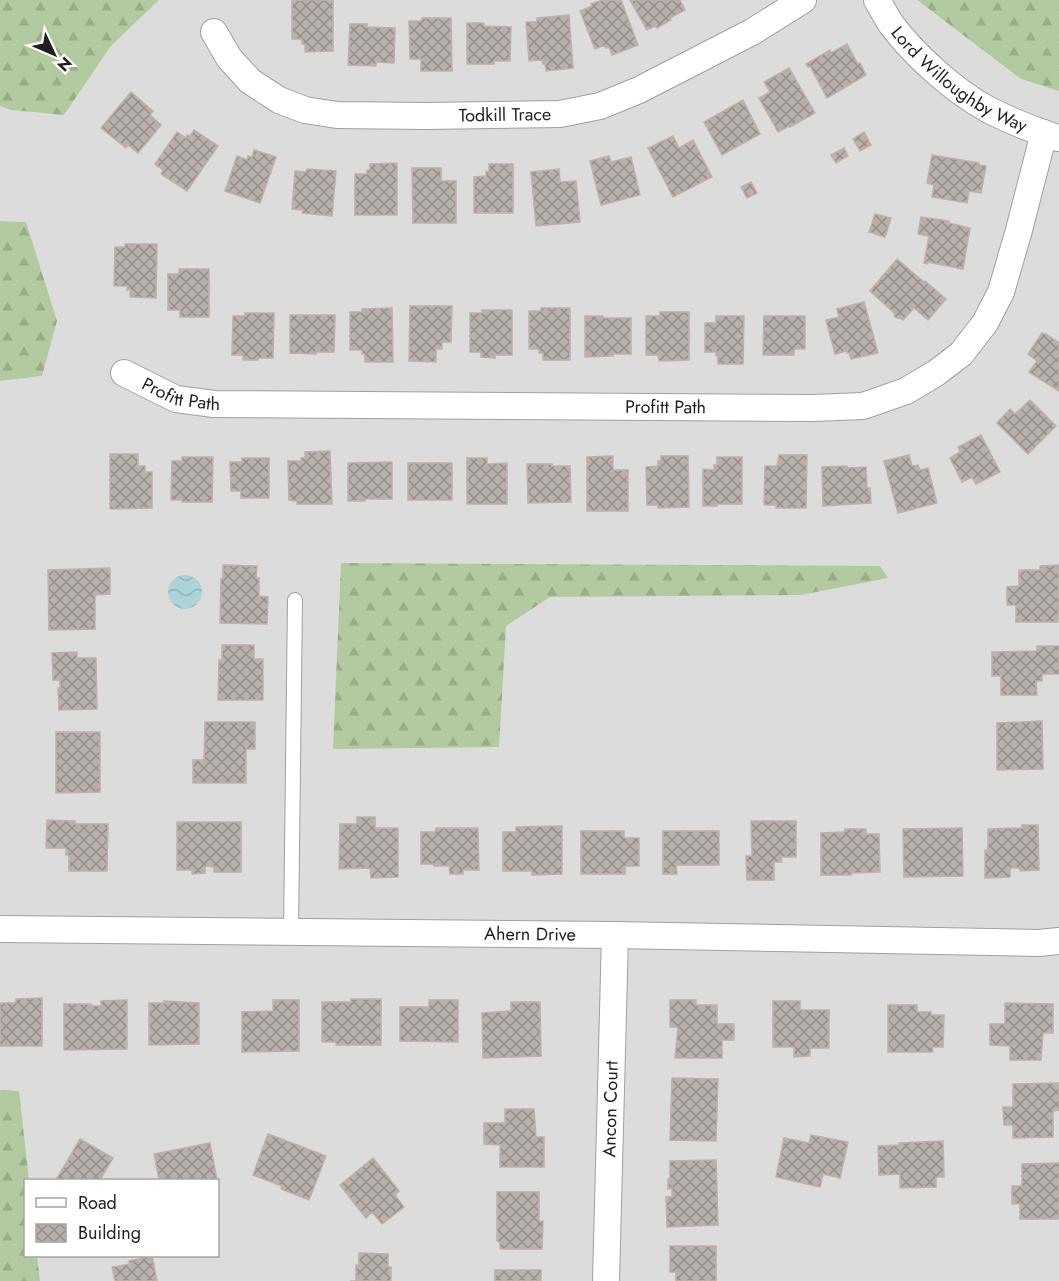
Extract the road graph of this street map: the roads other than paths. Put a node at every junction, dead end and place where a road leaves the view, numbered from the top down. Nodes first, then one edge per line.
1 (803, 0) edge
2 (877, 0) edge
3 (214, 32) dead end
4 (1051, 136) edge
5 (123, 373) dead end
6 (295, 600) dead end
7 (0, 929) edge
8 (291, 932) junction
9 (615, 935) junction
10 (1059, 941) edge
11 (606, 1281) edge

1 - 3 street, Todkill Trace
2 - 4 street, Lord Willoughby Way
4 - 5 street, Profitt Path
6 - 8 lane
7 - 8 street, Ahern Drive
8 - 9 street, Ahern Drive
9 - 10 street, Ahern Drive
9 - 11 street, Ancon Court

